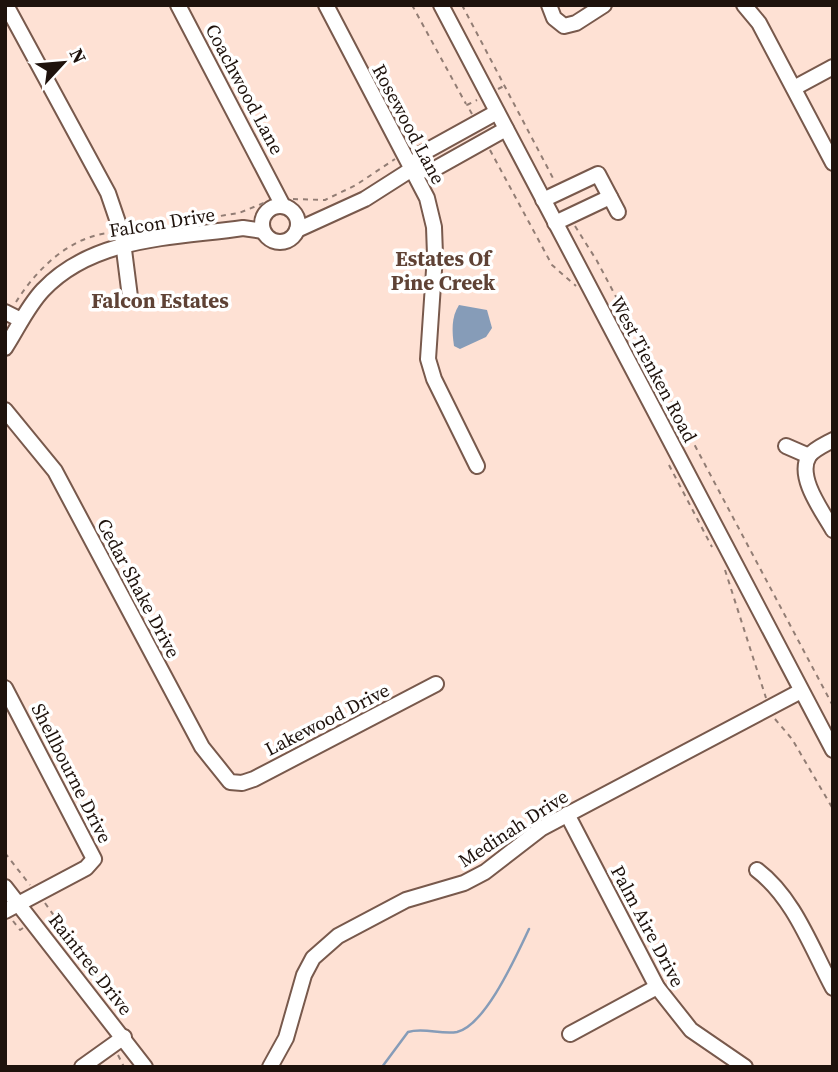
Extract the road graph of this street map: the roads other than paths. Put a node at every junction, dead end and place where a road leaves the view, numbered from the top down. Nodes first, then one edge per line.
1 (6, 5) edge
2 (178, 5) edge
3 (326, 5) edge
4 (440, 5) edge
5 (549, 5) edge
6 (604, 5) edge
7 (744, 5) edge
8 (833, 67) edge
9 (793, 88) junction
10 (497, 113) junction
11 (506, 129) junction
12 (833, 163) edge
13 (412, 169) junction
14 (610, 197) junction
15 (543, 200) junction
16 (277, 210) junction
17 (618, 212) dead end
18 (320, 218) junction
19 (555, 223) junction
20 (297, 230) junction
21 (122, 246) junction
22 (130, 297) dead end
23 (5, 312) edge
24 (21, 320) junction
25 (5, 348) edge
26 (5, 410) edge
27 (833, 440) edge
28 (786, 446) dead end
29 (809, 456) junction
30 (477, 466) dead end
31 (833, 530) edge
32 (436, 684) dead end
33 (5, 688) edge
34 (801, 691) junction
35 (833, 750) edge
36 (235, 782) joint
37 (567, 814) junction
38 (757, 870) dead end
39 (5, 887) edge
40 (12, 907) edge
41 (657, 987) junction
42 (833, 988) edge
43 (570, 1034) dead end
44 (124, 1037) junction
45 (82, 1067) edge
46 (145, 1067) edge
47 (270, 1067) edge
48 (745, 1067) edge

1 - 21 street
2 - 16 street, Coachwood Lane
3 - 13 street, Rosewood Lane
4 - 10 street, West Tienken Road
5 - 6 street
7 - 9 street
8 - 9 street
9 - 12 street
10 - 11 street, West Tienken Road
10 - 13 street
11 - 13 street
11 - 15 street, West Tienken Road
13 - 18 street
13 - 30 street, Rosewood Lane
14 - 15 street
14 - 17 street
14 - 19 street
15 - 19 street, West Tienken Road
16 - 18 street, Falcon Drive
16 - 20 street
16 - 20 street
16 - 21 street, Falcon Drive
18 - 20 street
19 - 34 street, West Tienken Road
21 - 22 street
21 - 24 street, Falcon Drive
23 - 24 street
24 - 25 street, Falcon Drive
26 - 36 street, Cedar Shake Drive
27 - 29 street
28 - 29 street
29 - 31 street
32 - 36 street, Lakewood Drive
33 - 40 street, Shellbourne Drive
34 - 35 street, West Tienken Road
34 - 37 street, Medinah Drive
37 - 41 street, Palm Aire Drive
37 - 47 street, Medinah Drive
38 - 42 street
39 - 40 street, Raintree Drive
40 - 44 street, Raintree Drive
41 - 43 street
41 - 48 street, Palm Aire Drive
44 - 45 street
44 - 46 street, Raintree Drive

